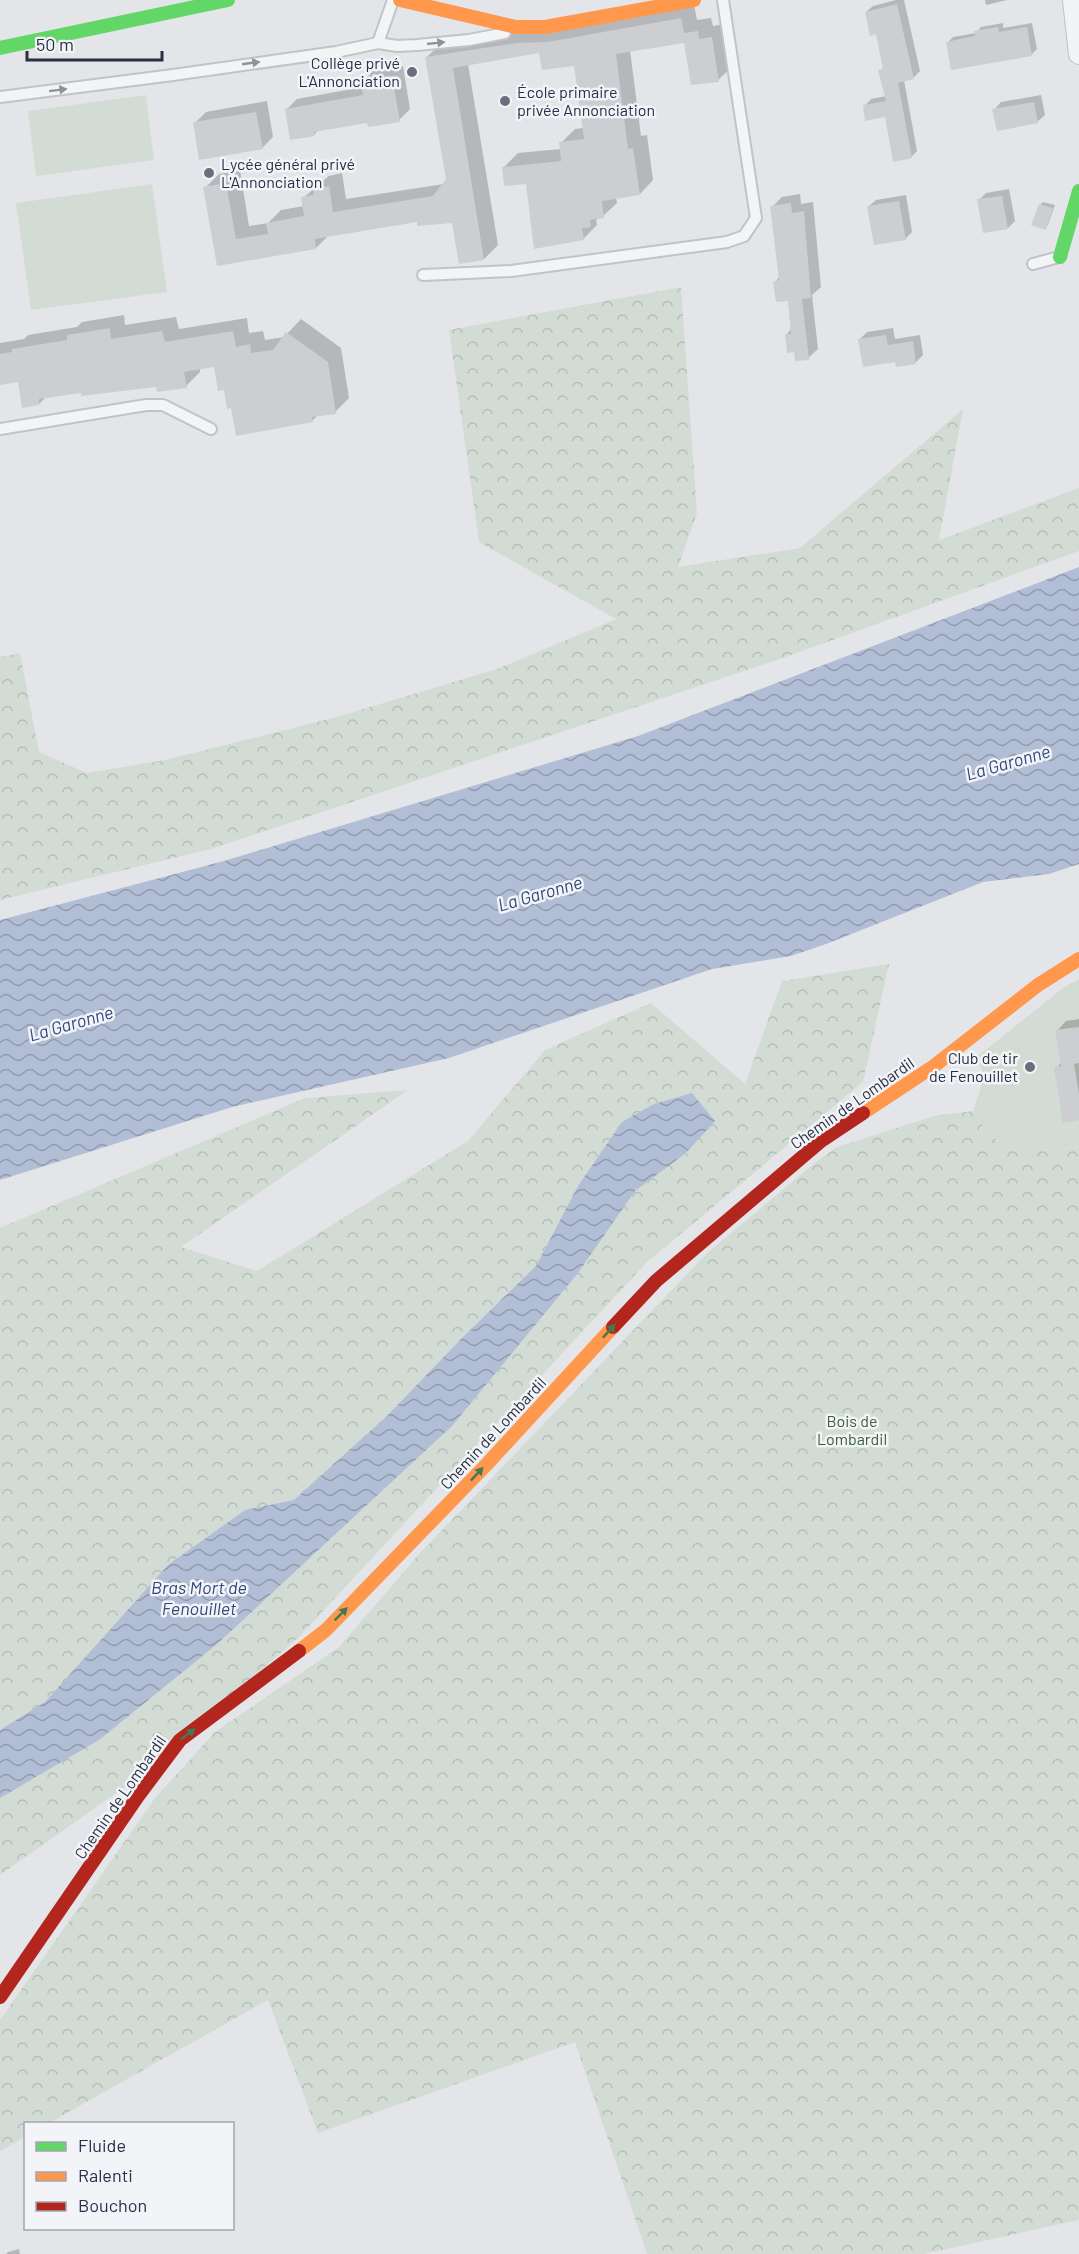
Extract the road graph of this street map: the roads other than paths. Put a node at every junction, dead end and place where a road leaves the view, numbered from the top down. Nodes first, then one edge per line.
1 (228, 0) edge
2 (393, 0) edge
3 (400, 0) edge
4 (723, 0) edge
5 (1073, 0) edge
6 (688, 1) edge
7 (196, 4) edge
8 (655, 4) edge
9 (458, 7) edge
10 (516, 27) junction
11 (378, 43) junction
12 (0, 48) edge
13 (1079, 54) edge
14 (0, 97) edge
15 (1079, 191) edge
16 (1060, 257) joint
17 (1033, 264) dead end
18 (423, 275) dead end
19 (0, 429) edge
20 (211, 429) dead end
21 (1079, 959) edge
22 (0, 1997) edge

1 - 7 street
2 - 11 lane
3 - 9 street
4 - 18 lane
5 - 13 street
6 - 8 street
7 - 12 street
8 - 10 street
9 - 10 street
11 -> 10 lane
14 -> 11 lane
15 - 16 street
16 - 17 lane
19 - 20 lane
22 -> 21 street, Chemin de Lombardil

